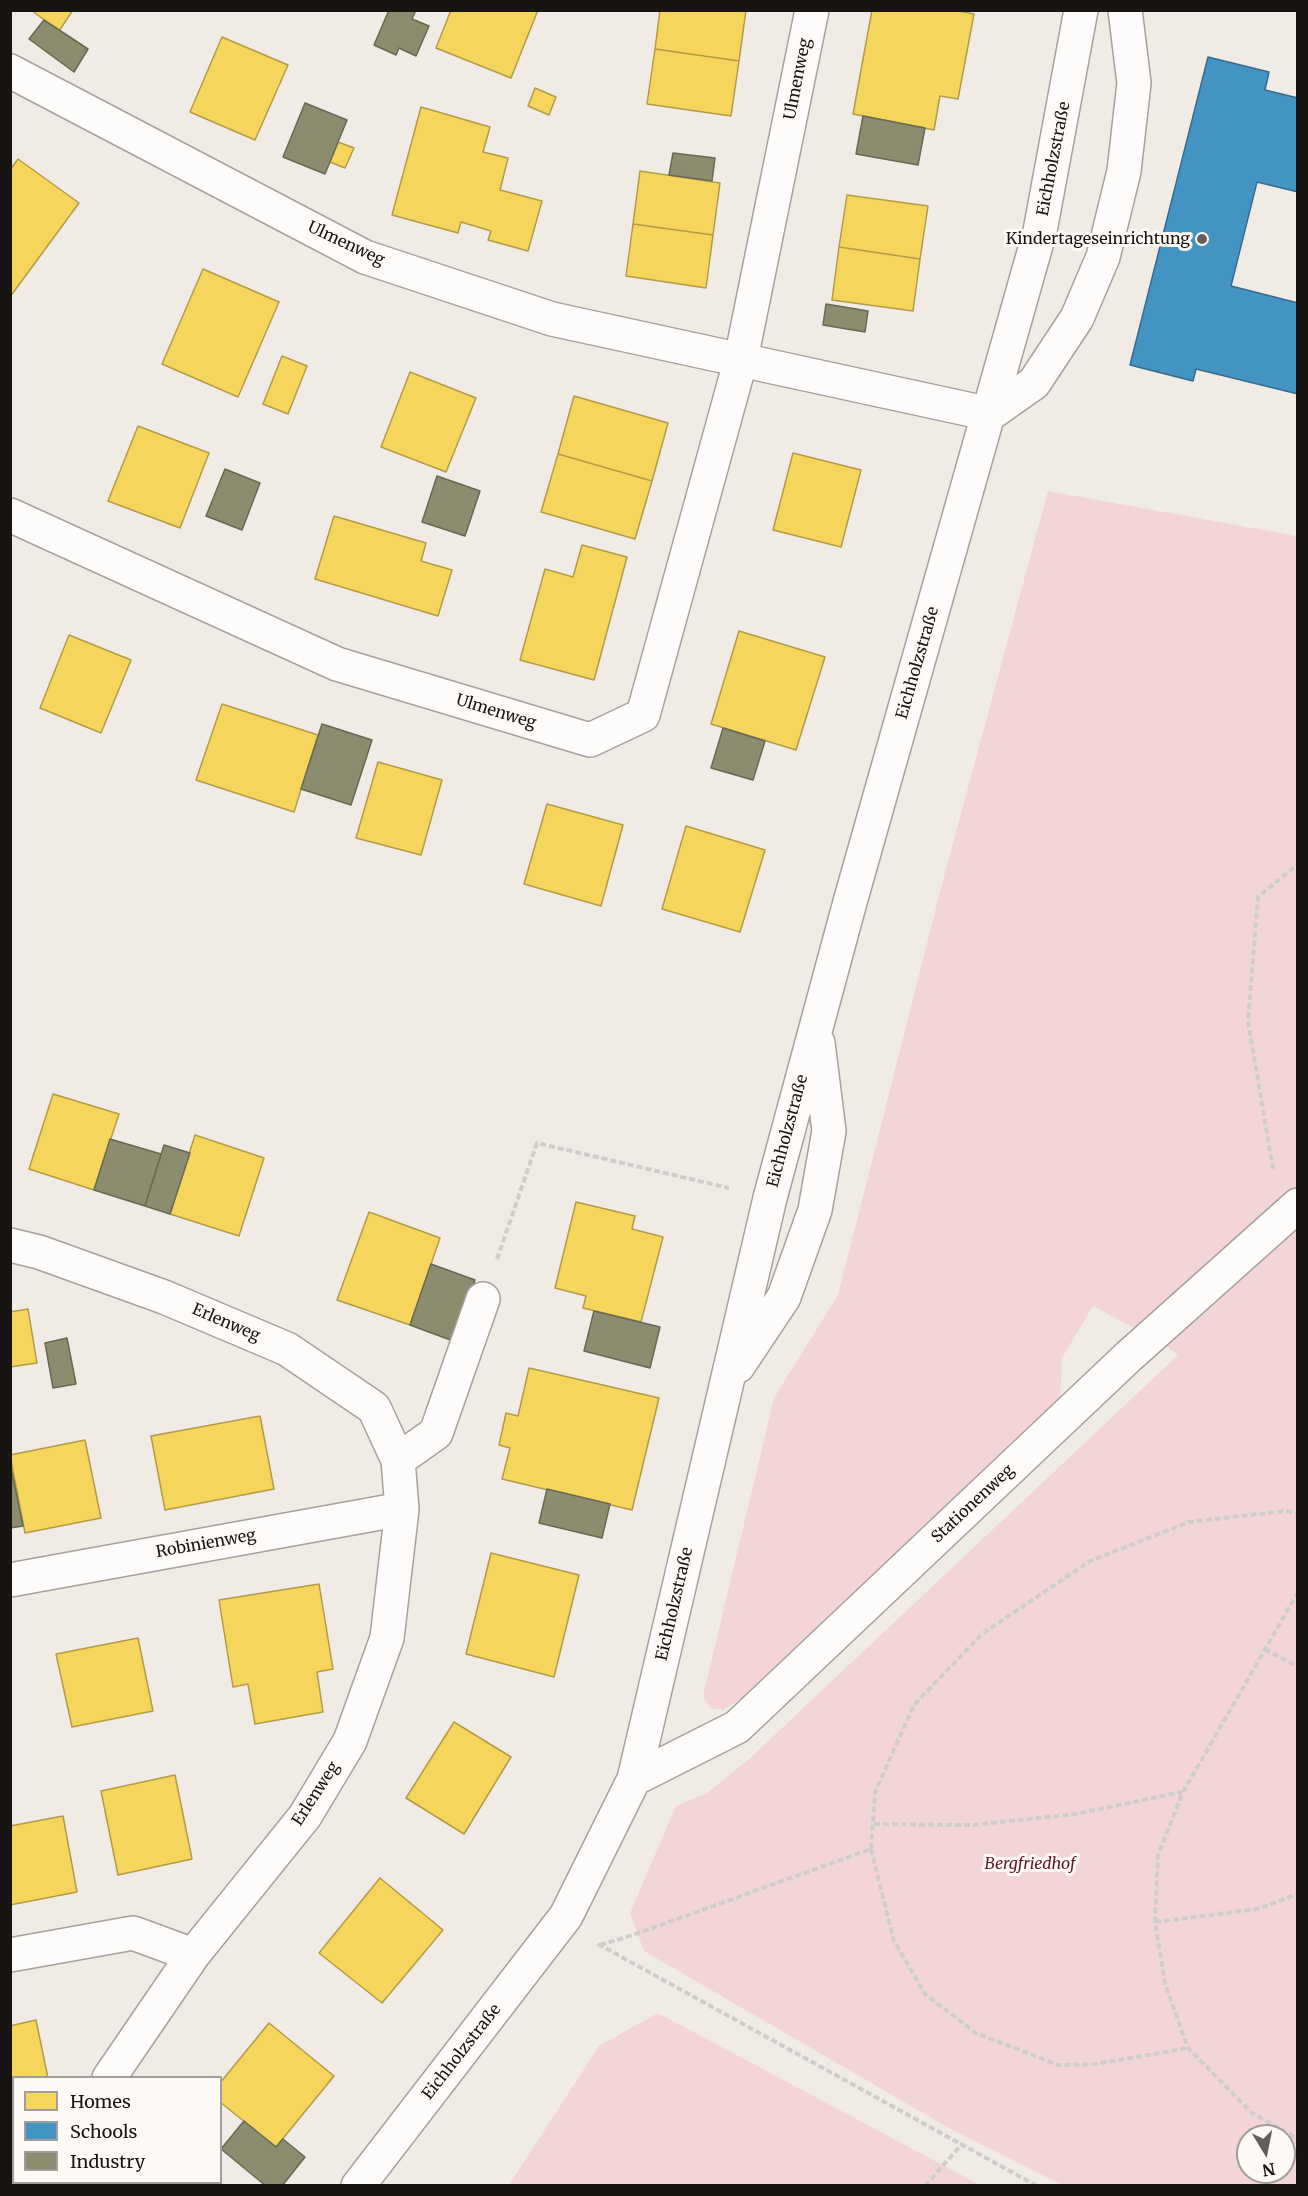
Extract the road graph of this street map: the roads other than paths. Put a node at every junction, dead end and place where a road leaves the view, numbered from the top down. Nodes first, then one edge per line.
1 (812, 10) edge
2 (1081, 10) edge
3 (1125, 10) edge
4 (10, 71) edge
5 (741, 359) junction
6 (990, 414) junction
7 (10, 515) edge
8 (816, 1026) junction
9 (1298, 1205) edge
10 (10, 1245) edge
11 (483, 1299) road end
12 (726, 1383) junction
13 (398, 1460) junction
14 (402, 1509) junction
15 (10, 1580) edge
16 (634, 1779) junction
17 (10, 1955) edge
18 (193, 1955) junction
19 (110, 2076) edge
20 (358, 2186) edge

1 - 5 street, Ulmenweg
2 - 6 street, Eichholzstraße
3 - 6 street
4 - 5 street, Ulmenweg
5 - 6 street, Ulmenweg
5 - 7 street, Ulmenweg
6 - 8 street, Eichholzstraße
8 - 12 street, Eichholzstraße
8 - 12 street
9 - 16 street, Stationenweg
10 - 13 street, Erlenweg
11 - 13 street
12 - 16 street, Eichholzstraße
13 - 14 street, Erlenweg
14 - 15 street, Robinienweg
14 - 18 street, Erlenweg
16 - 20 street, Eichholzstraße
17 - 18 street
18 - 19 street, Erlenweg

